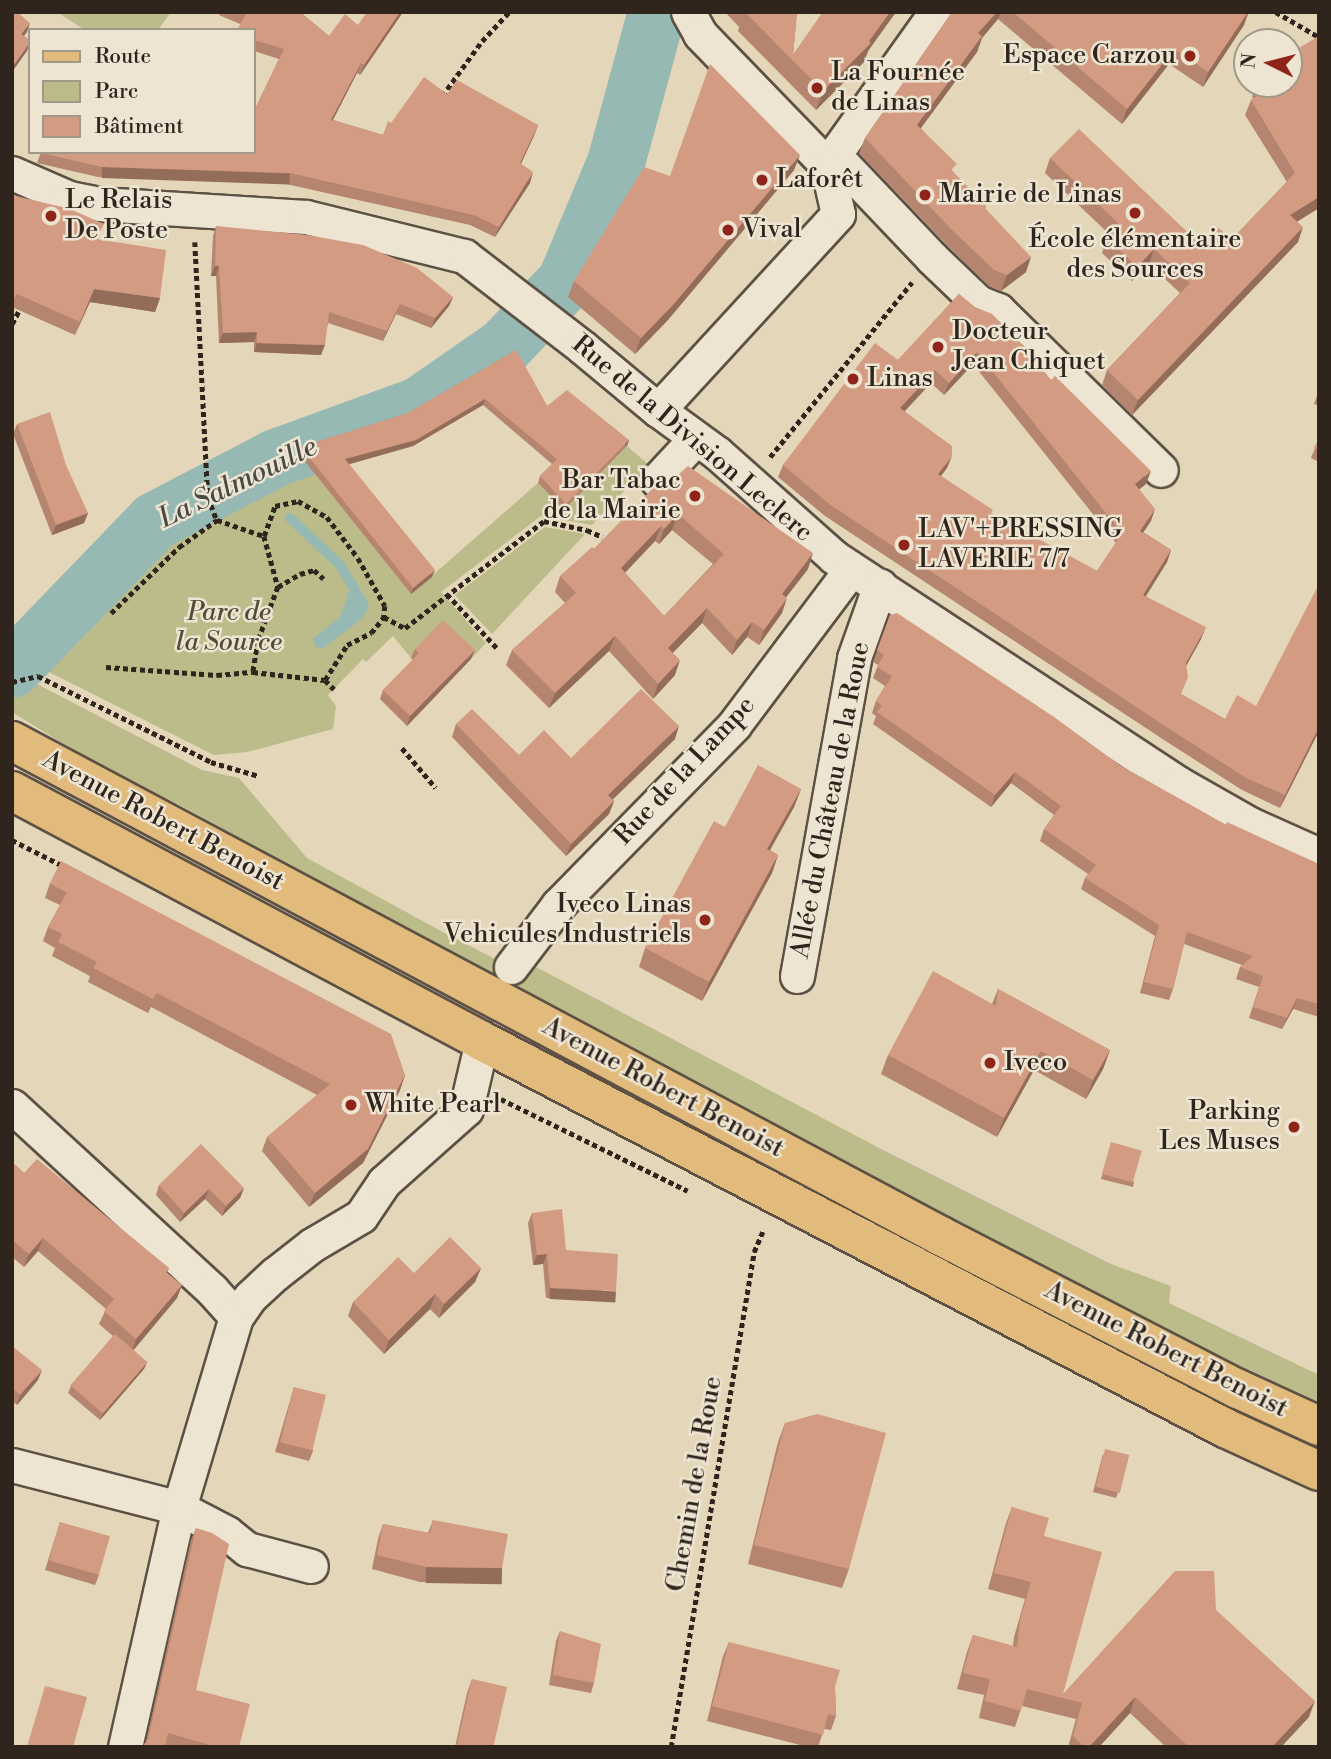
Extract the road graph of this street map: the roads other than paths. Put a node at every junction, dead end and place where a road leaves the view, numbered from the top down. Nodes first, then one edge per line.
1 (688, 12) edge
2 (936, 12) edge
3 (836, 153) junction
4 (12, 173) edge
5 (658, 410) junction
6 (696, 438) junction
7 (1161, 470) dead end
8 (657, 480) edge
9 (842, 563) junction
10 (880, 585) junction
11 (12, 741) edge
12 (12, 791) edge
13 (1319, 855) edge
14 (511, 967) dead end
15 (797, 976) dead end
16 (482, 1041) junction
17 (12, 1106) edge
18 (236, 1317) junction
19 (1319, 1426) edge
20 (12, 1465) edge
21 (1319, 1471) edge
22 (179, 1508) junction
23 (311, 1566) dead end
24 (125, 1747) edge

1 - 3 street
2 - 3 street
3 - 5 street
3 - 7 street
4 - 5 street, Rue de la Division Leclerc
5 - 6 street, Rue de la Division Leclerc
6 - 8 street
6 - 9 street, Rue de la Division Leclerc
9 - 10 street, Rue de la Division Leclerc
9 - 14 street, Rue de la Lampe
10 - 13 street, Rue de la Division Leclerc
10 - 15 street, Allée du Château de la Roue
11 - 19 main road, Avenue Robert Benoist
12 - 16 main road, Avenue Robert Benoist
16 - 18 street
16 - 21 main road, Avenue Robert Benoist
17 - 18 street
18 - 22 street
20 - 22 street
22 - 23 street
22 - 24 street

